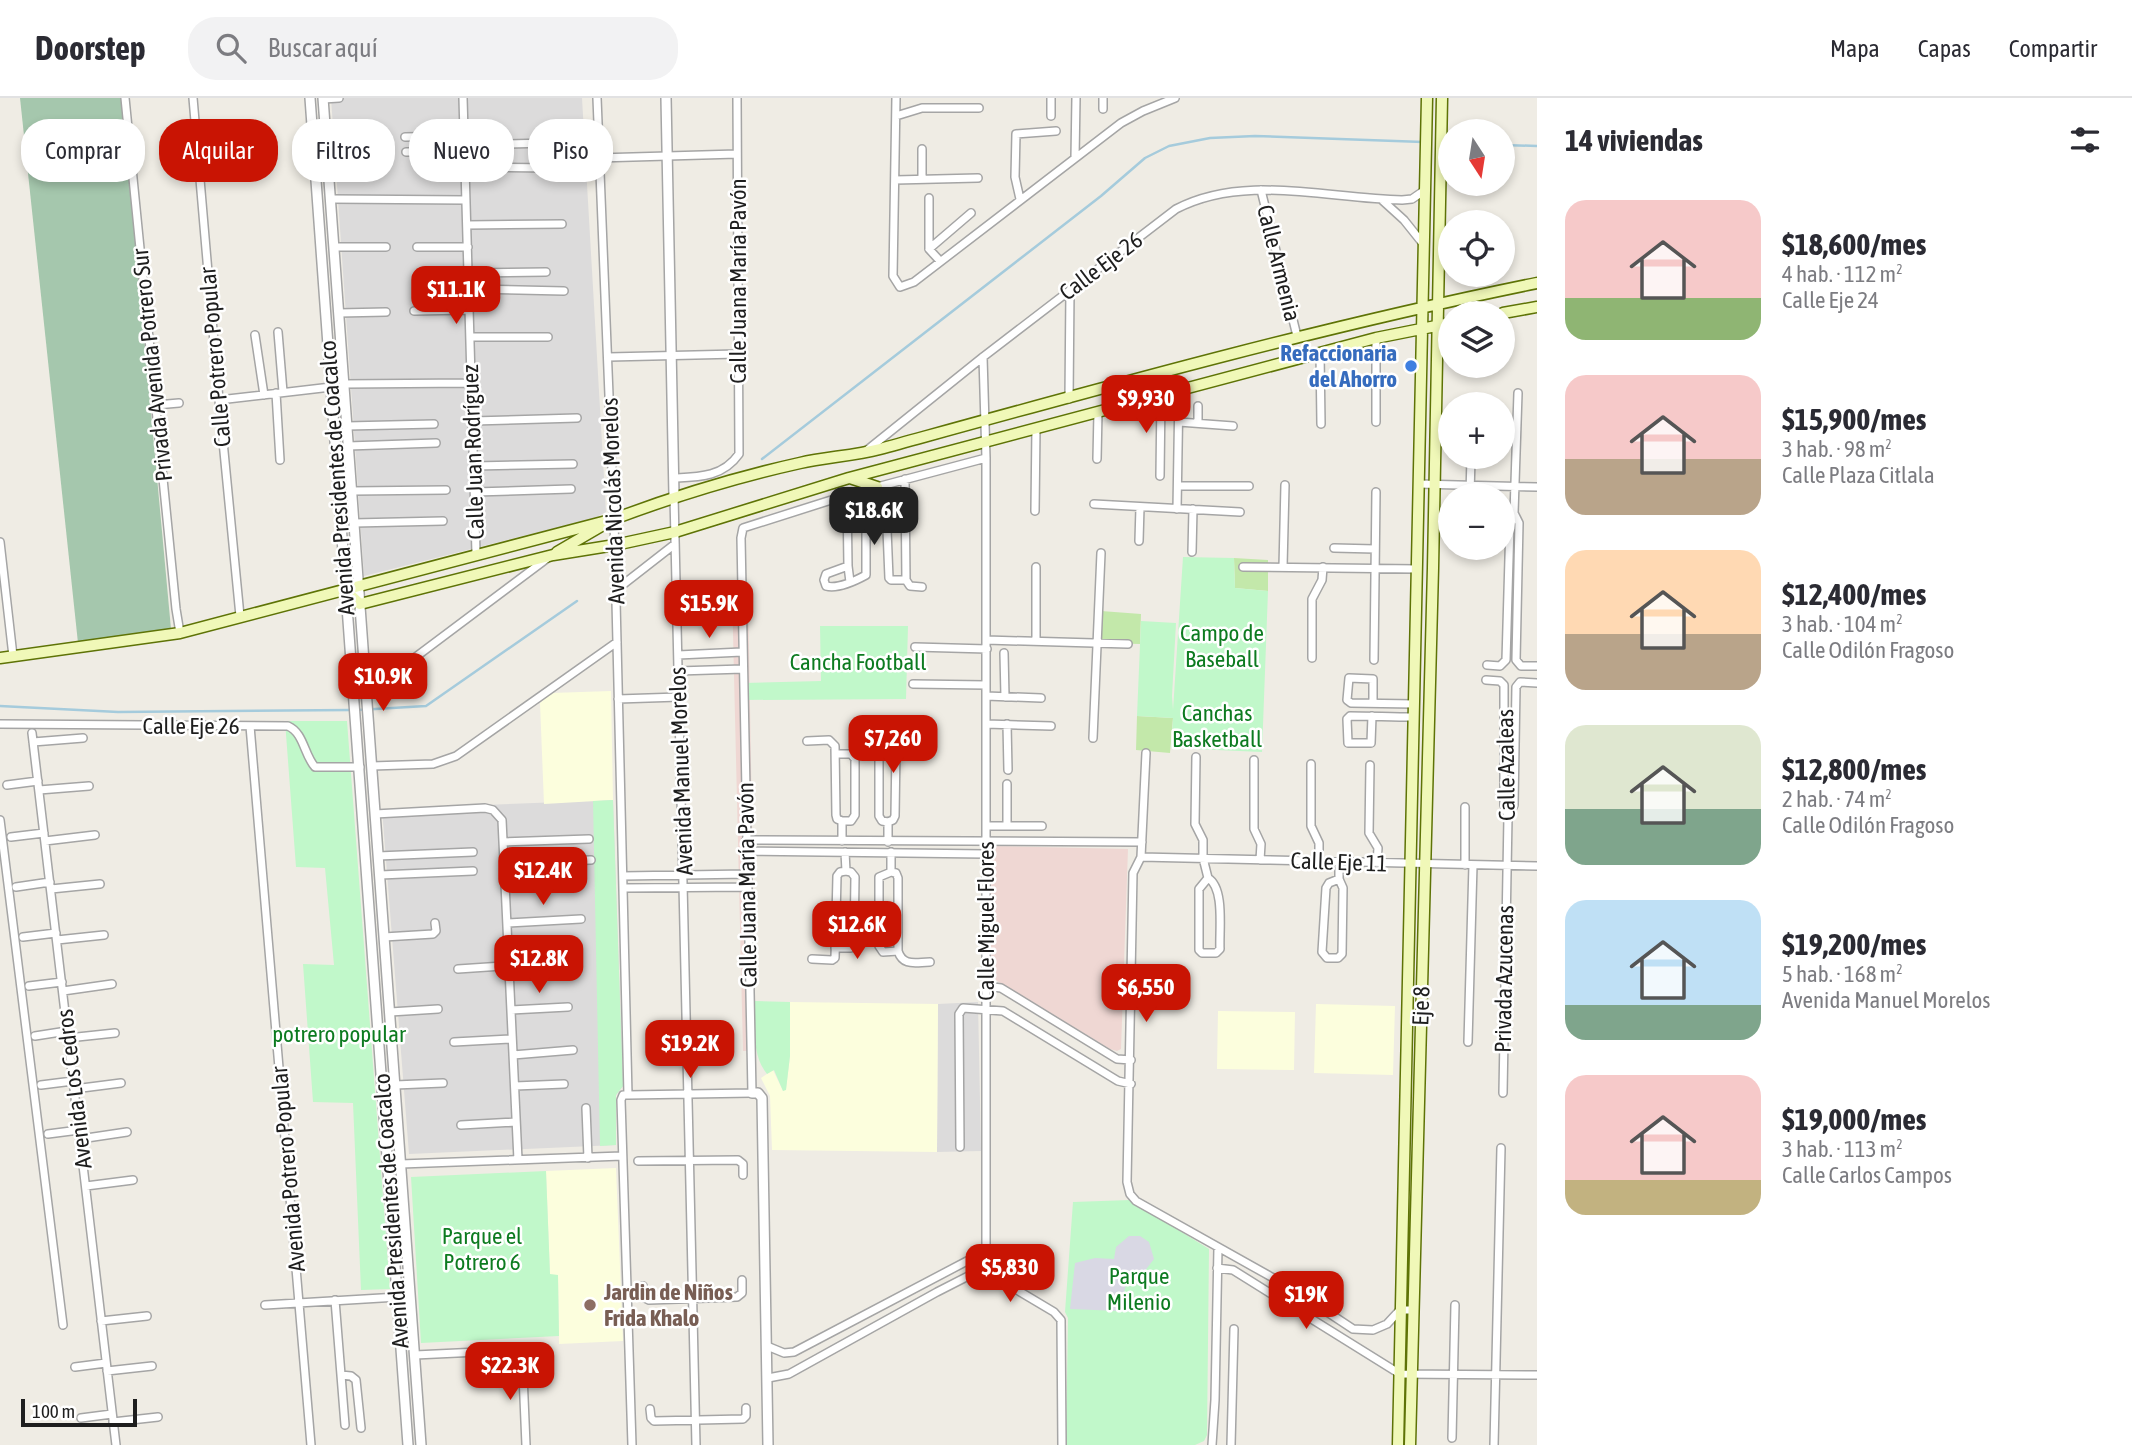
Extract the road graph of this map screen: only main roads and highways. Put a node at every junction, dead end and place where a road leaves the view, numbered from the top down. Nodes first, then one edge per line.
1 (1427, 98) edge
2 (1442, 98) edge
3 (1537, 283) edge
4 (1438, 301) edge
5 (1448, 301) edge
6 (1438, 303) edge
7 (1423, 306) junction
8 (1537, 307) edge
9 (1515, 311) edge
10 (1438, 326) joint
11 (1423, 328) junction
12 (849, 478) junction
13 (877, 487) road end
14 (614, 519) junction
15 (553, 555) junction
16 (345, 590) junction
17 (0, 658) edge
18 (1398, 1445) edge
19 (1410, 1445) edge

1 - 7 main road, Eje 8
2 - 4 main road, Eje 8
3 - 5 main road
6 - 7 main road
7 - 11 main road, Eje 8
7 - 14 main road
8 - 9 main road
10 - 11 main road
10 - 19 main road, Eje 8
11 - 12 main road
11 - 18 main road, Eje 8
12 - 13 main road
12 - 15 main road
14 - 15 main road
14 - 16 main road
15 - 16 main road
16 - 17 main road

